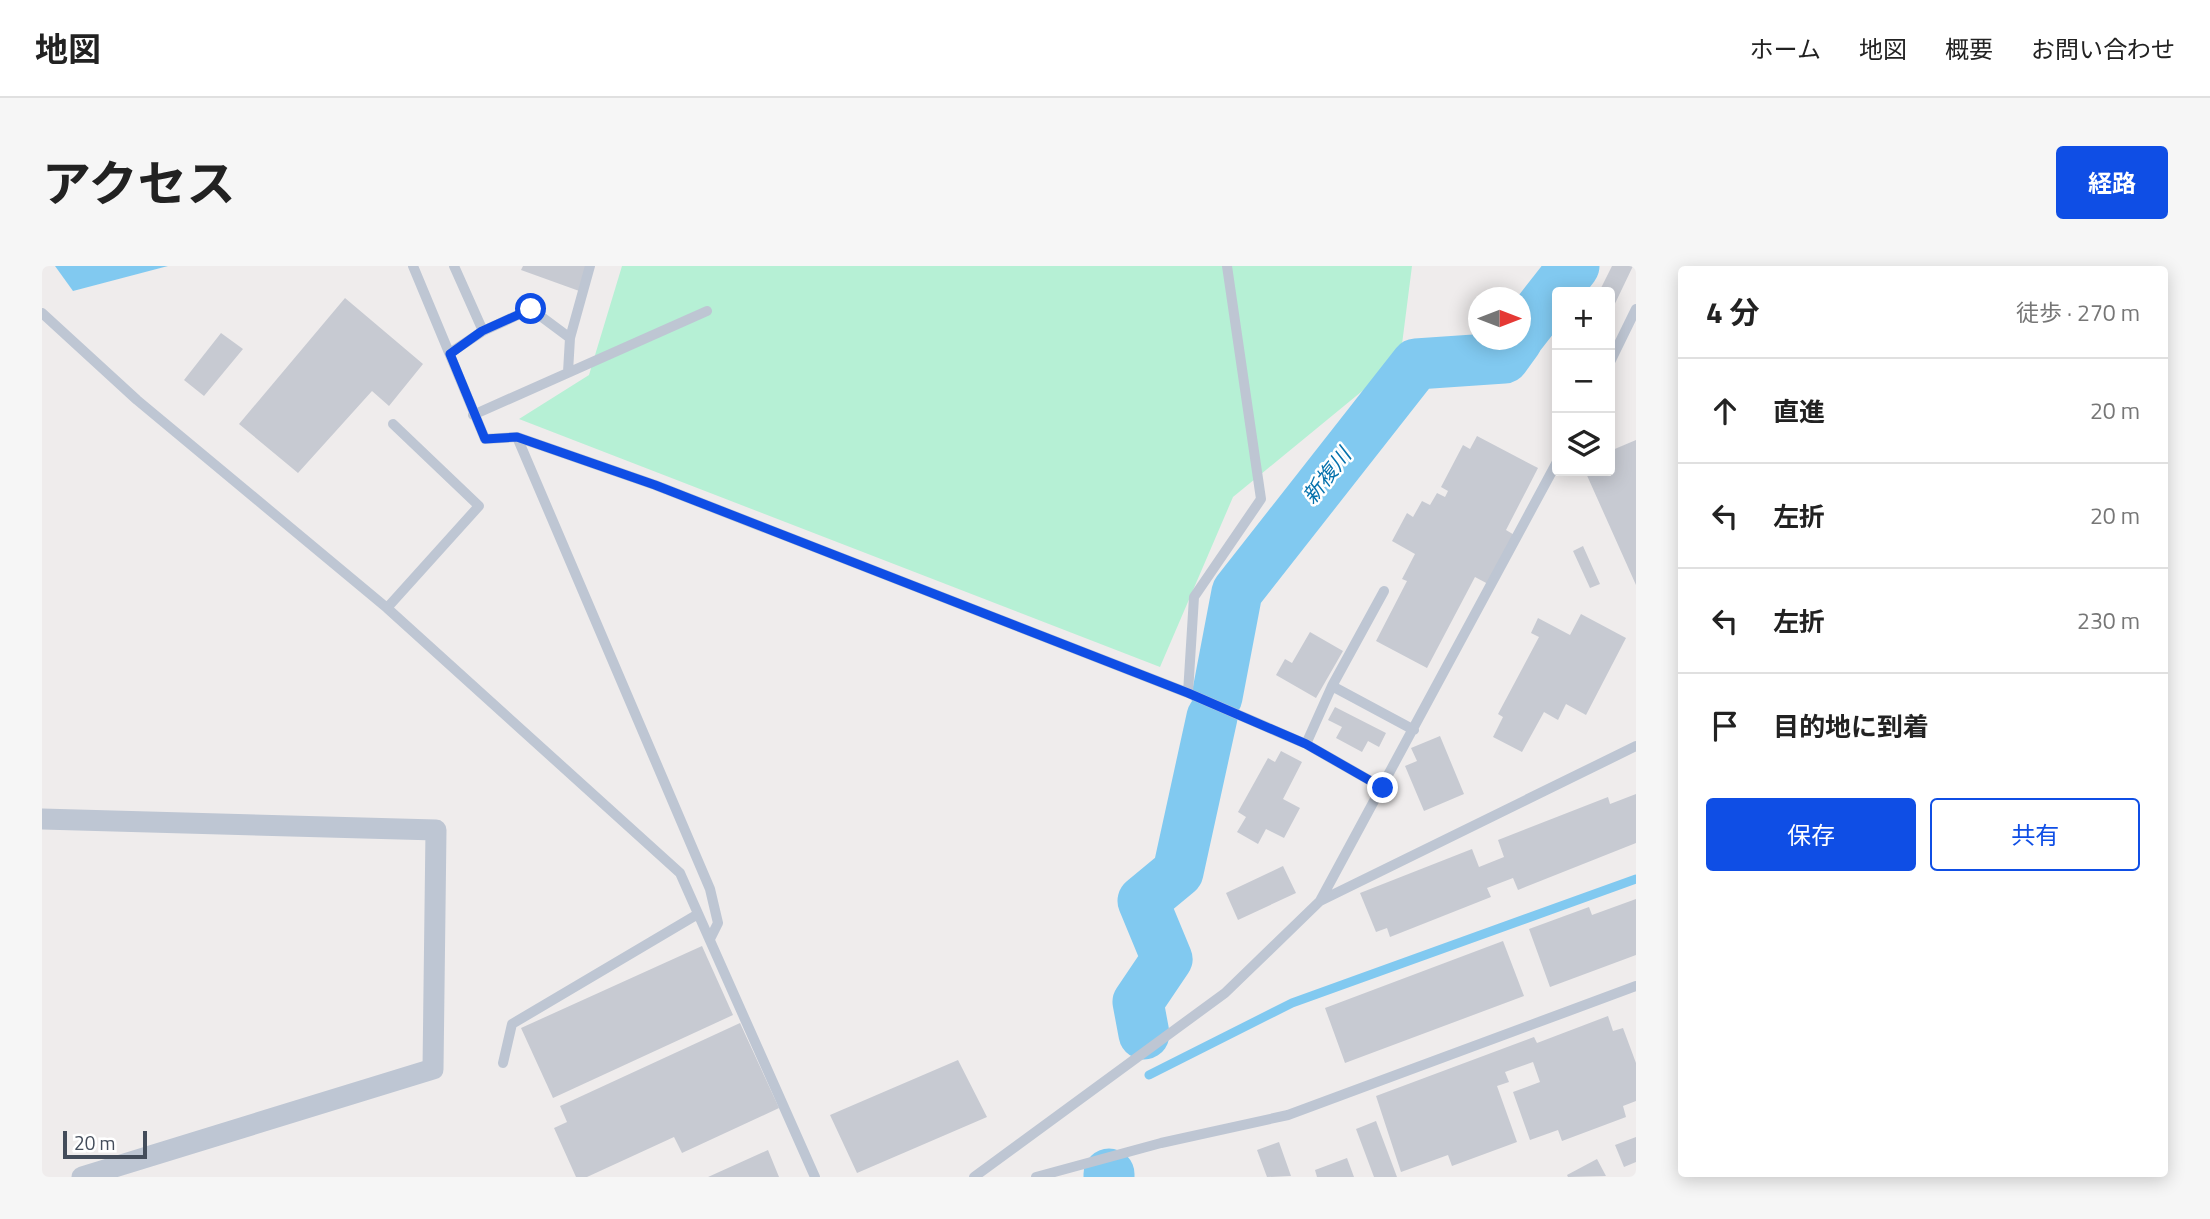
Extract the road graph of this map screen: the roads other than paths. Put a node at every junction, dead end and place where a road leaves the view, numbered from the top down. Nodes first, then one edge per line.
1 (413, 266) edge
2 (454, 266) edge
3 (590, 266) edge
4 (1227, 266) edge
5 (1636, 309) edge
6 (707, 311) dead end
7 (42, 313) edge
8 (482, 331) junction
9 (569, 338) junction
10 (1615, 352) edge
11 (450, 354) junction
12 (568, 372) junction
13 (473, 415) junction
14 (393, 424) dead end
15 (517, 437) junction
16 (1552, 471) edge
17 (1384, 591) dead end
18 (387, 608) junction
19 (1332, 685) junction
20 (1188, 693) junction
21 (1414, 730) junction
22 (1306, 744) junction
23 (1636, 746) edge
24 (1383, 788) junction
25 (42, 819) edge
26 (1320, 901) junction
27 (698, 914) junction
28 (709, 939) junction
29 (1636, 986) edge
30 (503, 1063) dead end
31 (82, 1177) edge
32 (815, 1177) edge
33 (974, 1177) edge
34 (1036, 1177) edge

1 - 11 lane
2 - 8 lane
3 - 9 lane
4 - 20 lane
5 - 10 lane
6 - 12 lane
7 - 18 lane
8 - 9 lane
8 - 11 lane
9 - 12 lane
11 - 13 lane
12 - 13 lane
13 - 15 lane
14 - 18 lane
15 - 20 lane
15 - 28 lane
16 - 21 lane
17 - 19 lane
18 - 27 lane
19 - 21 lane
19 - 22 lane
20 - 22 lane
21 - 24 lane
22 - 24 lane
23 - 26 lane
24 - 26 lane
25 - 31 street
26 - 33 lane
27 - 28 lane
27 - 30 lane
28 - 32 lane
29 - 34 lane

